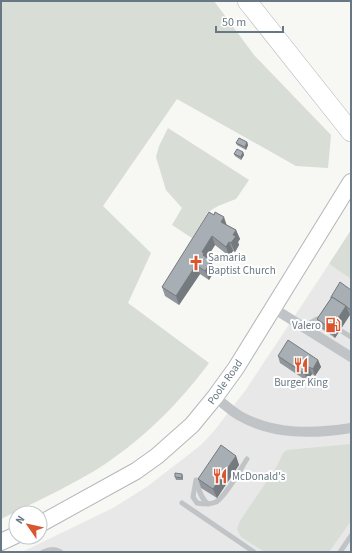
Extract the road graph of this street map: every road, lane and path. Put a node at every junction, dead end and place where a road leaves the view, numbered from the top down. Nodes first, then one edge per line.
1 (247, 1) edge
2 (351, 132) edge
3 (351, 182) edge
4 (273, 308) junction
5 (305, 326) junction
6 (351, 337) edge
7 (351, 357) edge
8 (215, 397) junction
9 (351, 428) edge
10 (247, 459) dead end
11 (182, 503) dead end
12 (208, 504) junction
13 (48, 520) edge
14 (351, 536) edge
15 (43, 552) edge
16 (61, 552) edge
17 (254, 552) edge
18 (340, 552) edge

1 - 2 highway
3 - 4 main road, Poole Road
4 - 5 street
4 - 8 main road, Poole Road
5 - 6 lane
5 - 7 street
8 - 9 street
8 - 13 main road, Poole Road
10 - 12 lane
11 - 17 lane
12 - 12 lane
14 - 18 lane
15 - 16 lane

